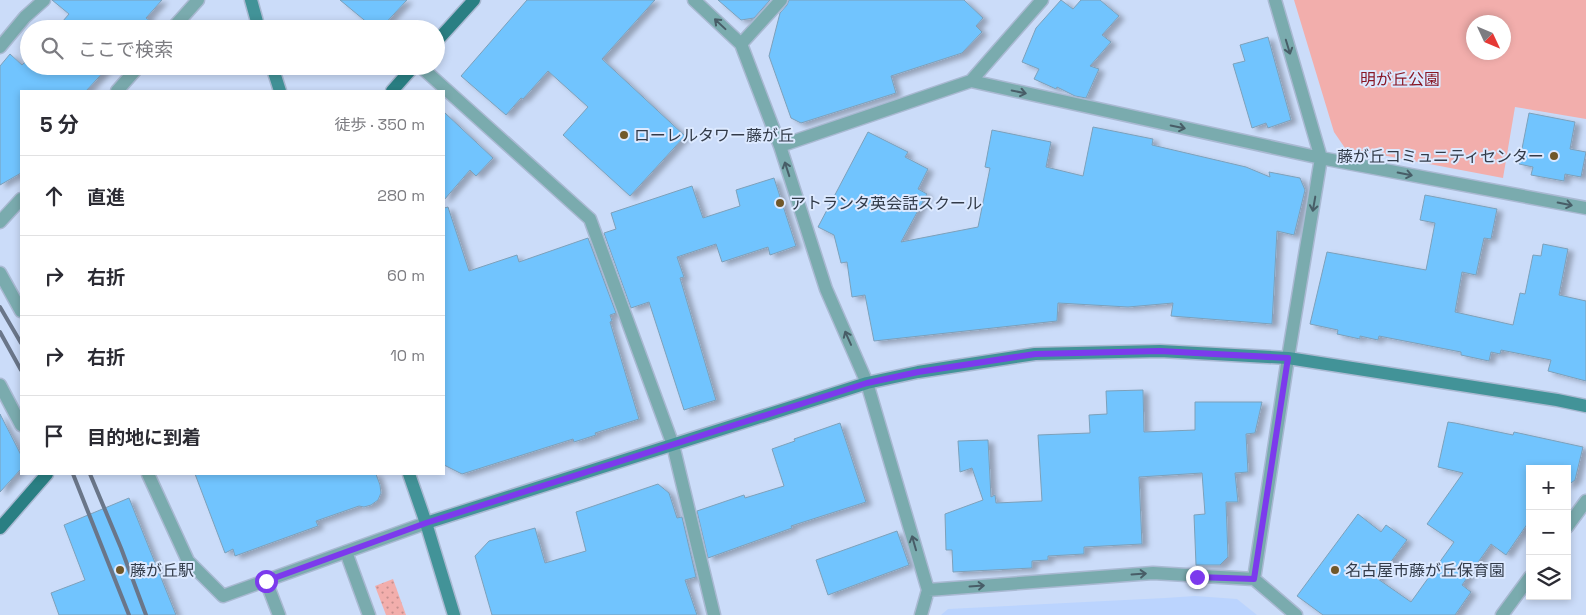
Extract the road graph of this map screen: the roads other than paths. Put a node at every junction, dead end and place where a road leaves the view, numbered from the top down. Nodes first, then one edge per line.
1 (44, 0) edge
2 (198, 0) edge
3 (251, 0) edge
4 (474, 0) edge
5 (694, 0) edge
6 (781, 0) edge
7 (1042, 0) edge
8 (1275, 0) edge
9 (22, 20) edge
10 (180, 20) edge
11 (257, 20) edge
12 (20, 23) edge
13 (445, 32) edge
14 (741, 44) junction
15 (0, 47) edge
16 (131, 75) edge
17 (275, 75) edge
18 (406, 75) edge
19 (430, 75) edge
20 (971, 82) junction
21 (118, 90) edge
22 (280, 90) edge
23 (393, 90) edge
24 (780, 146) junction
25 (1321, 158) junction
26 (20, 200) edge
27 (1586, 208) edge
28 (0, 222) edge
29 (0, 273) edge
30 (20, 309) edge
31 (1288, 358) junction
32 (867, 383) junction
33 (0, 385) edge
34 (1586, 406) edge
35 (20, 423) edge
36 (673, 444) junction
37 (46, 475) edge
38 (148, 475) edge
39 (409, 475) edge
40 (1586, 501) edge
41 (1571, 521) edge
42 (426, 523) junction
43 (0, 528) edge
44 (346, 552) junction
45 (1254, 579) junction
46 (266, 581) junction
47 (1526, 582) edge
48 (928, 590) junction
49 (279, 615) edge
50 (369, 615) edge
51 (454, 615) edge
52 (714, 615) edge
53 (921, 615) edge
54 (1296, 615) edge
55 (1502, 615) edge

1 - 9 street
2 - 10 street
3 - 11 street
4 - 13 main road
14 -> 5 street
6 - 14 street
7 - 20 street
8 -> 25 street
12 - 15 street
14 - 24 street
16 - 21 street
17 - 22 street
18 - 23 main road
19 - 36 street
20 - 24 street
20 -> 25 street
32 -> 24 street
25 -> 27 street
25 -> 31 street
26 - 28 street
29 - 30 street
31 - 32 street
31 - 34 street
31 - 45 street
32 - 36 street
48 -> 32 street
33 - 35 street
36 - 42 street
36 - 52 street
37 - 43 main road
38 - 46 street
39 - 42 street
40 - 41 street
42 - 44 street
42 - 51 street
44 - 46 street
44 - 50 street
48 -> 45 street
45 - 54 street
46 - 49 street
47 - 55 street
48 - 53 street

